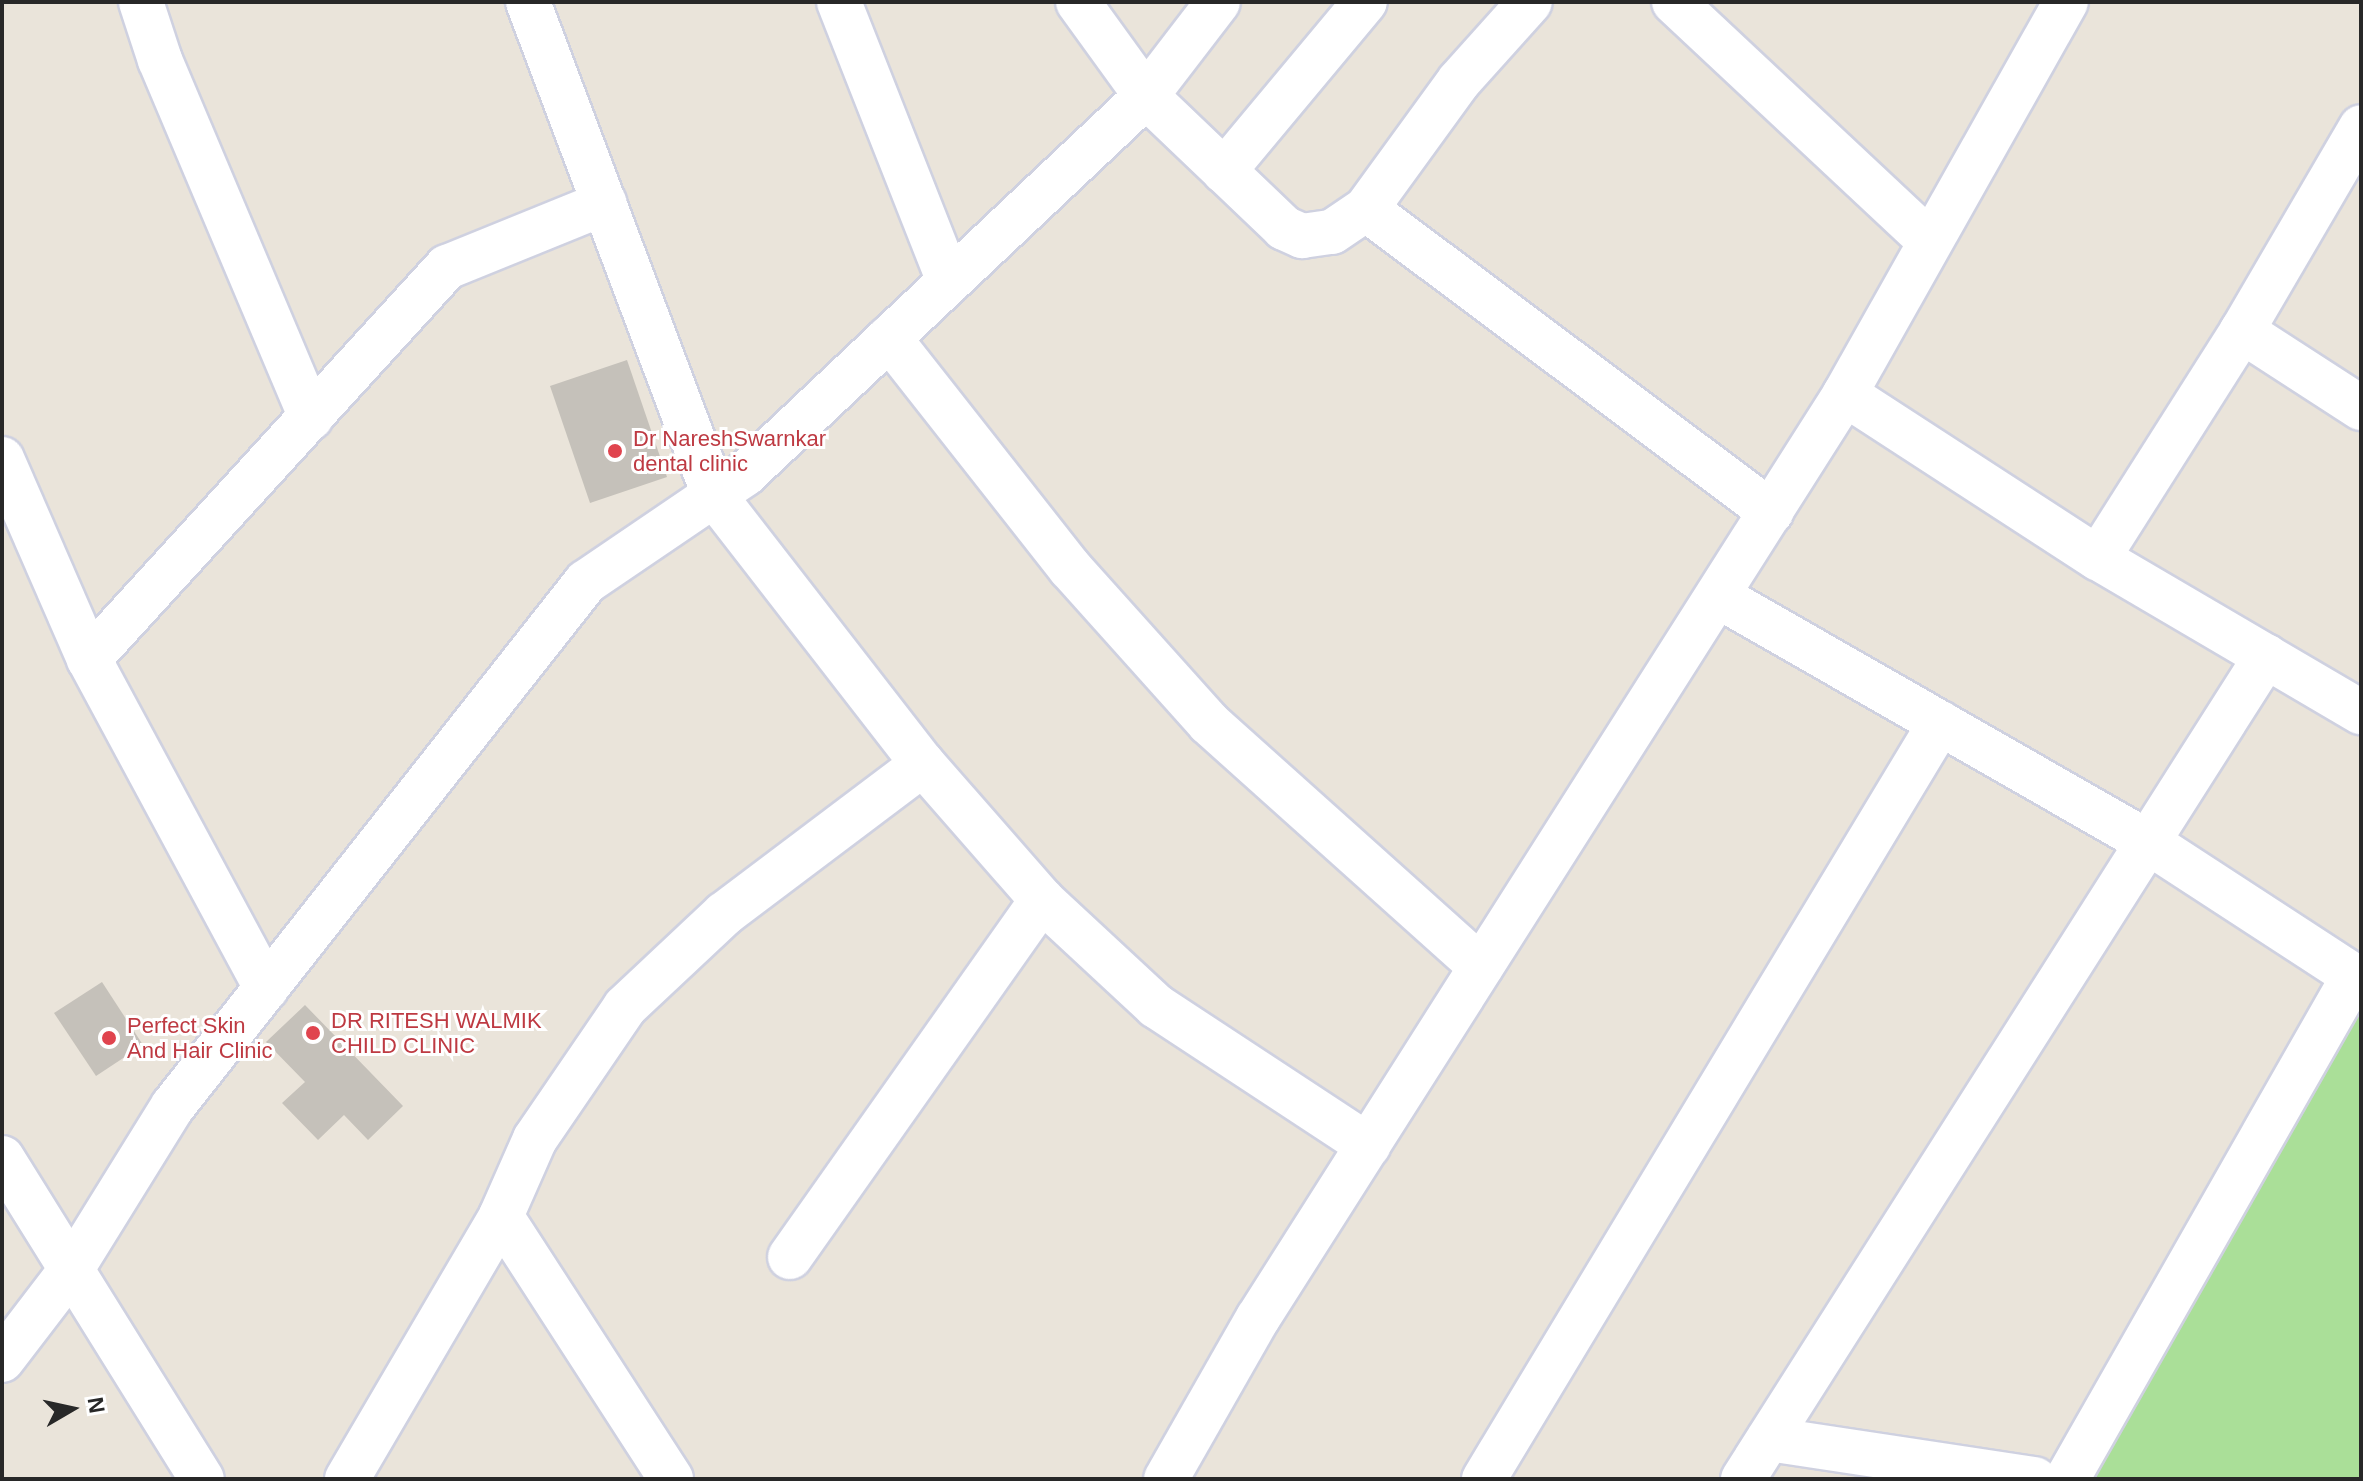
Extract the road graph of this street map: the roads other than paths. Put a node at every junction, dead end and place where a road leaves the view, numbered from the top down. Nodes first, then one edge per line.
1 (141, 2) edge
2 (528, 2) edge
3 (839, 2) edge
4 (1078, 2) edge
5 (1218, 2) edge
6 (1365, 2) edge
7 (1530, 2) edge
8 (1674, 2) edge
9 (2066, 2) edge
10 (1146, 96) junction
11 (2361, 127) edge
12 (1224, 171) junction
13 (605, 203) junction
14 (1366, 209) junction
15 (1929, 241) junction
16 (949, 281) junction
17 (2242, 331) junction
18 (889, 338) junction
19 (1845, 394) junction
20 (2361, 408) edge
21 (311, 417) junction
22 (2, 459) edge
23 (714, 495) junction
24 (1771, 512) junction
25 (2098, 558) junction
26 (1718, 596) junction
27 (2266, 656) junction
28 (89, 659) junction
29 (2361, 712) edge
30 (1940, 723) junction
31 (923, 764) junction
32 (2148, 842) junction
33 (1042, 900) junction
34 (1481, 967) junction
35 (2357, 979) edge
36 (266, 988) junction
37 (1368, 1145) junction
38 (2, 1158) edge
39 (501, 1216) junction
40 (790, 1257) dead end
41 (73, 1267) junction
42 (2, 1360) edge
43 (1769, 1439) junction
44 (202, 1479) edge
45 (347, 1479) edge
46 (671, 1479) edge
47 (1166, 1479) edge
48 (1484, 1479) edge
49 (1743, 1479) edge
50 (2035, 1479) edge
51 (2067, 1479) edge

1 - 21 street
2 - 13 street
3 - 16 street
4 - 10 street
5 - 10 street
6 - 12 street
7 - 14 street
8 - 15 street
9 - 15 street
10 - 12 street
10 - 16 street
11 - 17 street
12 - 14 street
13 - 21 street
13 - 23 street
14 - 24 street
15 - 19 street
16 - 18 street
17 - 20 street
17 - 25 street
18 - 23 street
18 - 34 street
19 - 24 street
19 - 25 street
21 - 28 street
22 - 28 street
23 - 31 street
23 - 36 street
24 - 26 street
25 - 27 street
26 - 30 street
26 - 34 street
27 - 29 street
27 - 32 street
28 - 36 street
30 - 32 street
30 - 48 street
31 - 33 street
31 - 39 street
32 - 35 street
32 - 43 street
33 - 37 street
33 - 40 street
34 - 37 street
35 - 51 street
36 - 41 street
37 - 47 street
38 - 41 street
39 - 45 street
39 - 46 street
41 - 42 street
41 - 44 street
43 - 49 street
43 - 50 street

